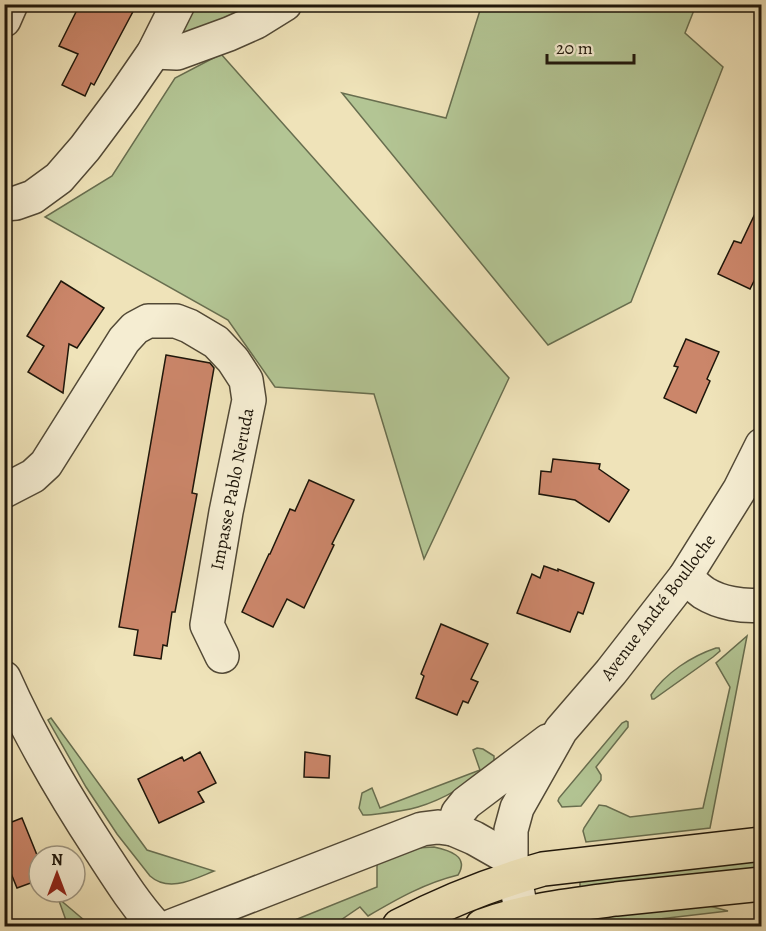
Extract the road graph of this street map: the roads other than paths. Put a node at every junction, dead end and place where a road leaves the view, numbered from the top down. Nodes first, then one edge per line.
1 (11, 4) edge
2 (178, 4) edge
3 (285, 4) edge
4 (4, 20) edge
5 (154, 52) junction
6 (4, 204) edge
7 (762, 445) edge
8 (4, 491) edge
9 (685, 577) junction
10 (762, 605) edge
11 (222, 656) dead end
12 (4, 678) edge
13 (561, 730) junction
14 (453, 829) junction
15 (762, 844) edge
16 (513, 868) junction
17 (762, 884) edge
18 (522, 914) junction
19 (155, 927) edge
20 (172, 927) edge
21 (399, 927) edge
22 (482, 927) edge

1 - 4 street
2 - 5 street
3 - 5 street
5 - 6 street
7 - 9 street, Avenue André Boulloche
8 - 11 street, Impasse Pablo Neruda
9 - 10 street
9 - 13 street, Avenue André Boulloche
12 - 19 street
13 - 14 street
13 - 16 street
14 - 16 street
14 - 20 street
15 - 16 main road
16 - 18 street
16 - 21 main road
17 - 18 main road
18 - 22 main road

